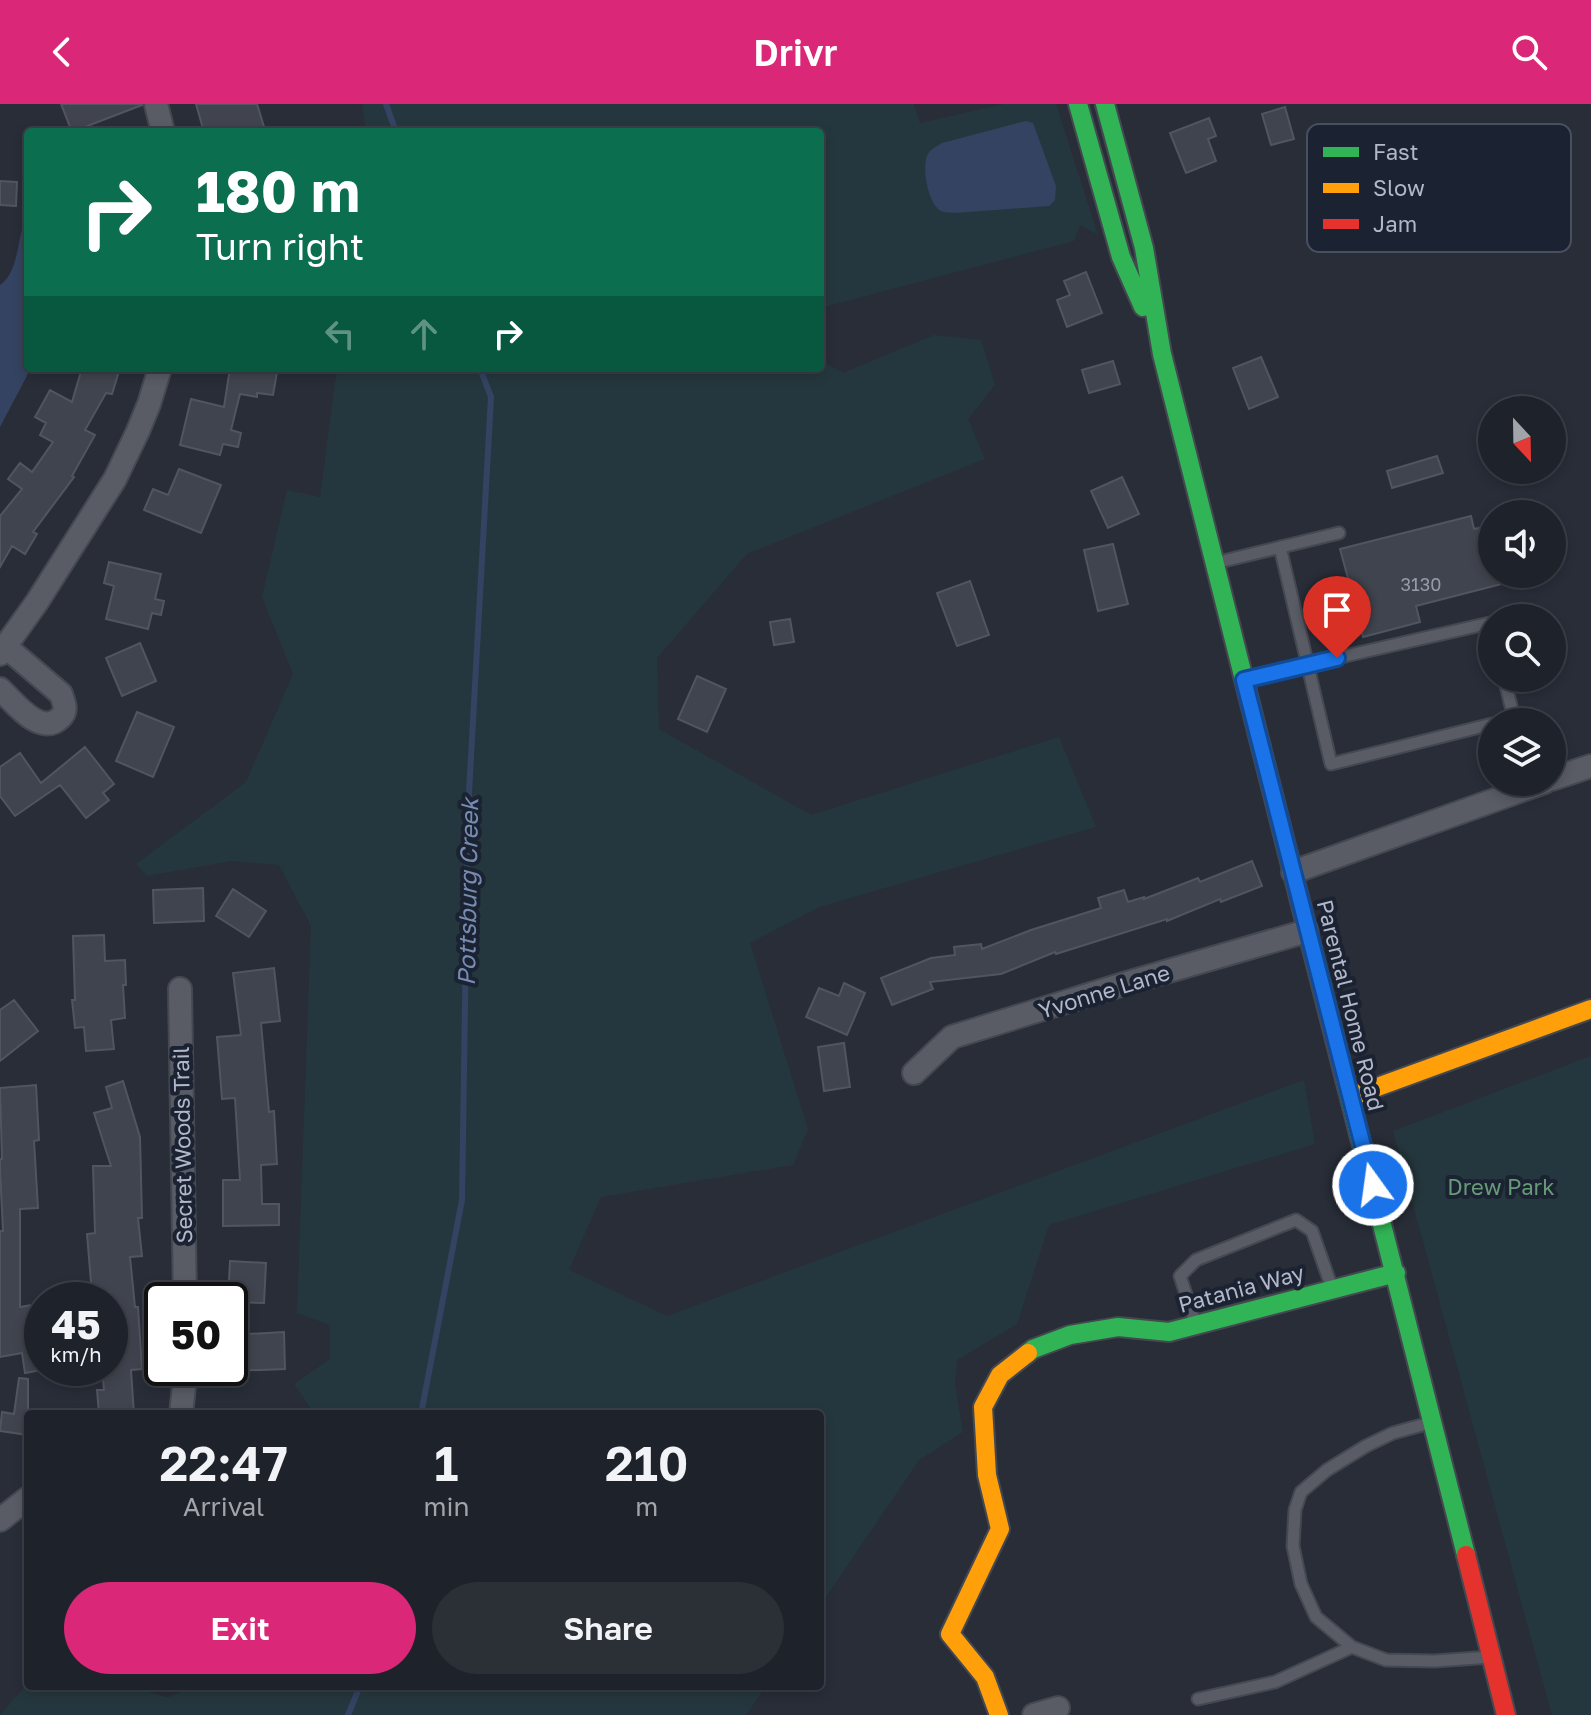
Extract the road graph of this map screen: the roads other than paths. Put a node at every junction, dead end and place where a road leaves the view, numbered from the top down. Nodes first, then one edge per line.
1 (156, 104) edge
2 (1080, 104) edge
3 (1105, 104) edge
4 (162, 128) edge
5 (1162, 354) junction
6 (159, 372) edge
7 (1339, 533) dead end
8 (1280, 547) junction
9 (1215, 563) junction
10 (1478, 626) edge
11 (3, 650) edge
12 (1307, 665) junction
13 (1244, 680) junction
14 (0, 689) edge
15 (1478, 727) edge
16 (1591, 766) edge
17 (1566, 774) edge
18 (1506, 796) edge
19 (1293, 872) junction
20 (1307, 931) junction
21 (180, 989) dead end
22 (1591, 1009) edge
23 (914, 1073) dead end
24 (1350, 1097) junction
25 (1396, 1273) junction
26 (185, 1282) edge
27 (1332, 1289) junction
28 (1196, 1324) junction
29 (184, 1386) edge
30 (181, 1410) edge
31 (1434, 1421) junction
32 (24, 1501) edge
33 (1, 1517) edge
34 (1352, 1647) junction
35 (1492, 1657) junction
36 (1198, 1699) dead end
37 (1058, 1708) dead end
38 (999, 1715) edge
39 (1034, 1715) edge
40 (1506, 1715) edge

1 - 4 street
2 - 5 main road, Parental Home Road
3 - 5 main road, Parental Home Road
5 - 9 main road, Parental Home Road
6 - 11 street
7 - 8 lane
8 - 9 lane
8 - 12 lane
9 - 13 main road, Parental Home Road
10 - 12 lane
11 - 14 street
12 - 13 lane
12 - 15 lane
13 - 19 main road, Parental Home Road
16 - 17 street
18 - 19 street
19 - 20 main road, Parental Home Road
20 - 23 street, Yvonne Lane
20 - 24 main road, Parental Home Road
21 - 26 street, Secret Woods Trail
22 - 24 main road
24 - 25 main road, Parental Home Road
25 - 27 main road, Patania Way
25 - 31 main road, Parental Home Road
27 - 28 main road, Patania Way
27 - 28 lane
28 - 38 main road, Patania Way
29 - 30 street
31 - 34 lane
31 - 35 main road, Parental Home Road
32 - 33 street
34 - 35 lane
34 - 36 lane
35 - 40 main road, Parental Home Road
37 - 39 street

